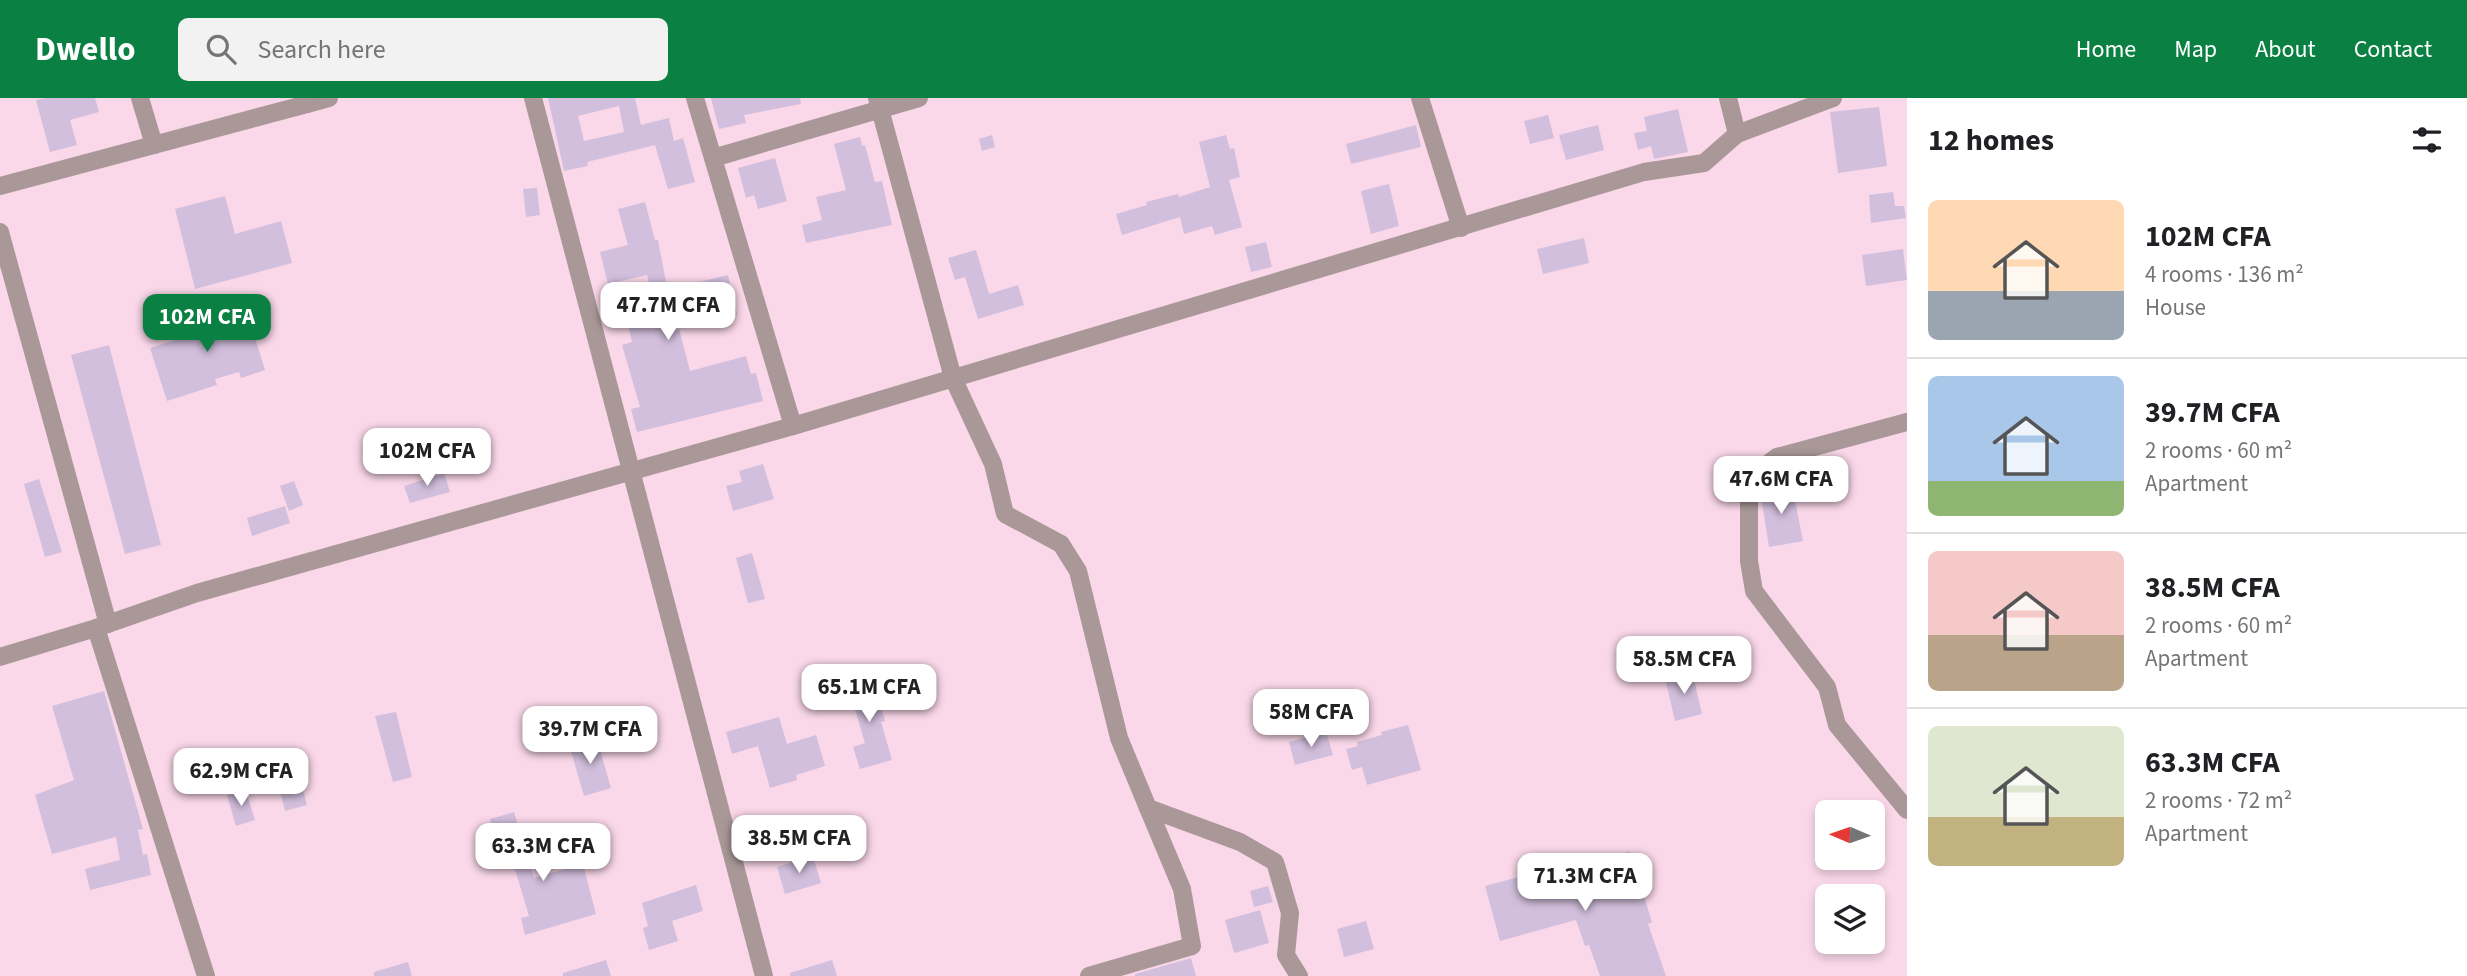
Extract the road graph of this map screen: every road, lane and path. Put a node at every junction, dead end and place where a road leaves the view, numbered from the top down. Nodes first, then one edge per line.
1 (141, 98) edge
2 (329, 98) edge
3 (533, 98) edge
4 (695, 98) edge
5 (919, 98) edge
6 (1420, 98) edge
7 (1728, 98) edge
8 (1833, 98) edge
9 (306, 101) edge
10 (879, 104) edge
11 (1737, 134) junction
12 (154, 145) junction
13 (713, 158) junction
14 (0, 186) edge
15 (1461, 228) junction
16 (0, 233) edge
17 (953, 379) junction
18 (1907, 422) edge
19 (793, 426) junction
20 (631, 471) junction
21 (102, 626) junction
22 (0, 657) edge
23 (1148, 808) junction
24 (1907, 810) edge
25 (206, 976) edge
26 (764, 976) edge
27 (1089, 976) edge
28 (1299, 976) edge

1 - 12 street
2 - 9 street
3 - 20 street
4 - 13 street
5 - 10 street
6 - 15 street
7 - 11 street
8 - 11 street
9 - 12 street
10 - 13 street
10 - 17 street
11 - 15 street
12 - 14 street
13 - 19 street
15 - 17 street
16 - 21 street
17 - 19 street
17 - 23 street
18 - 24 street
19 - 20 street
20 - 21 street
20 - 26 street
21 - 22 street
21 - 25 street
23 - 27 street
23 - 28 street

